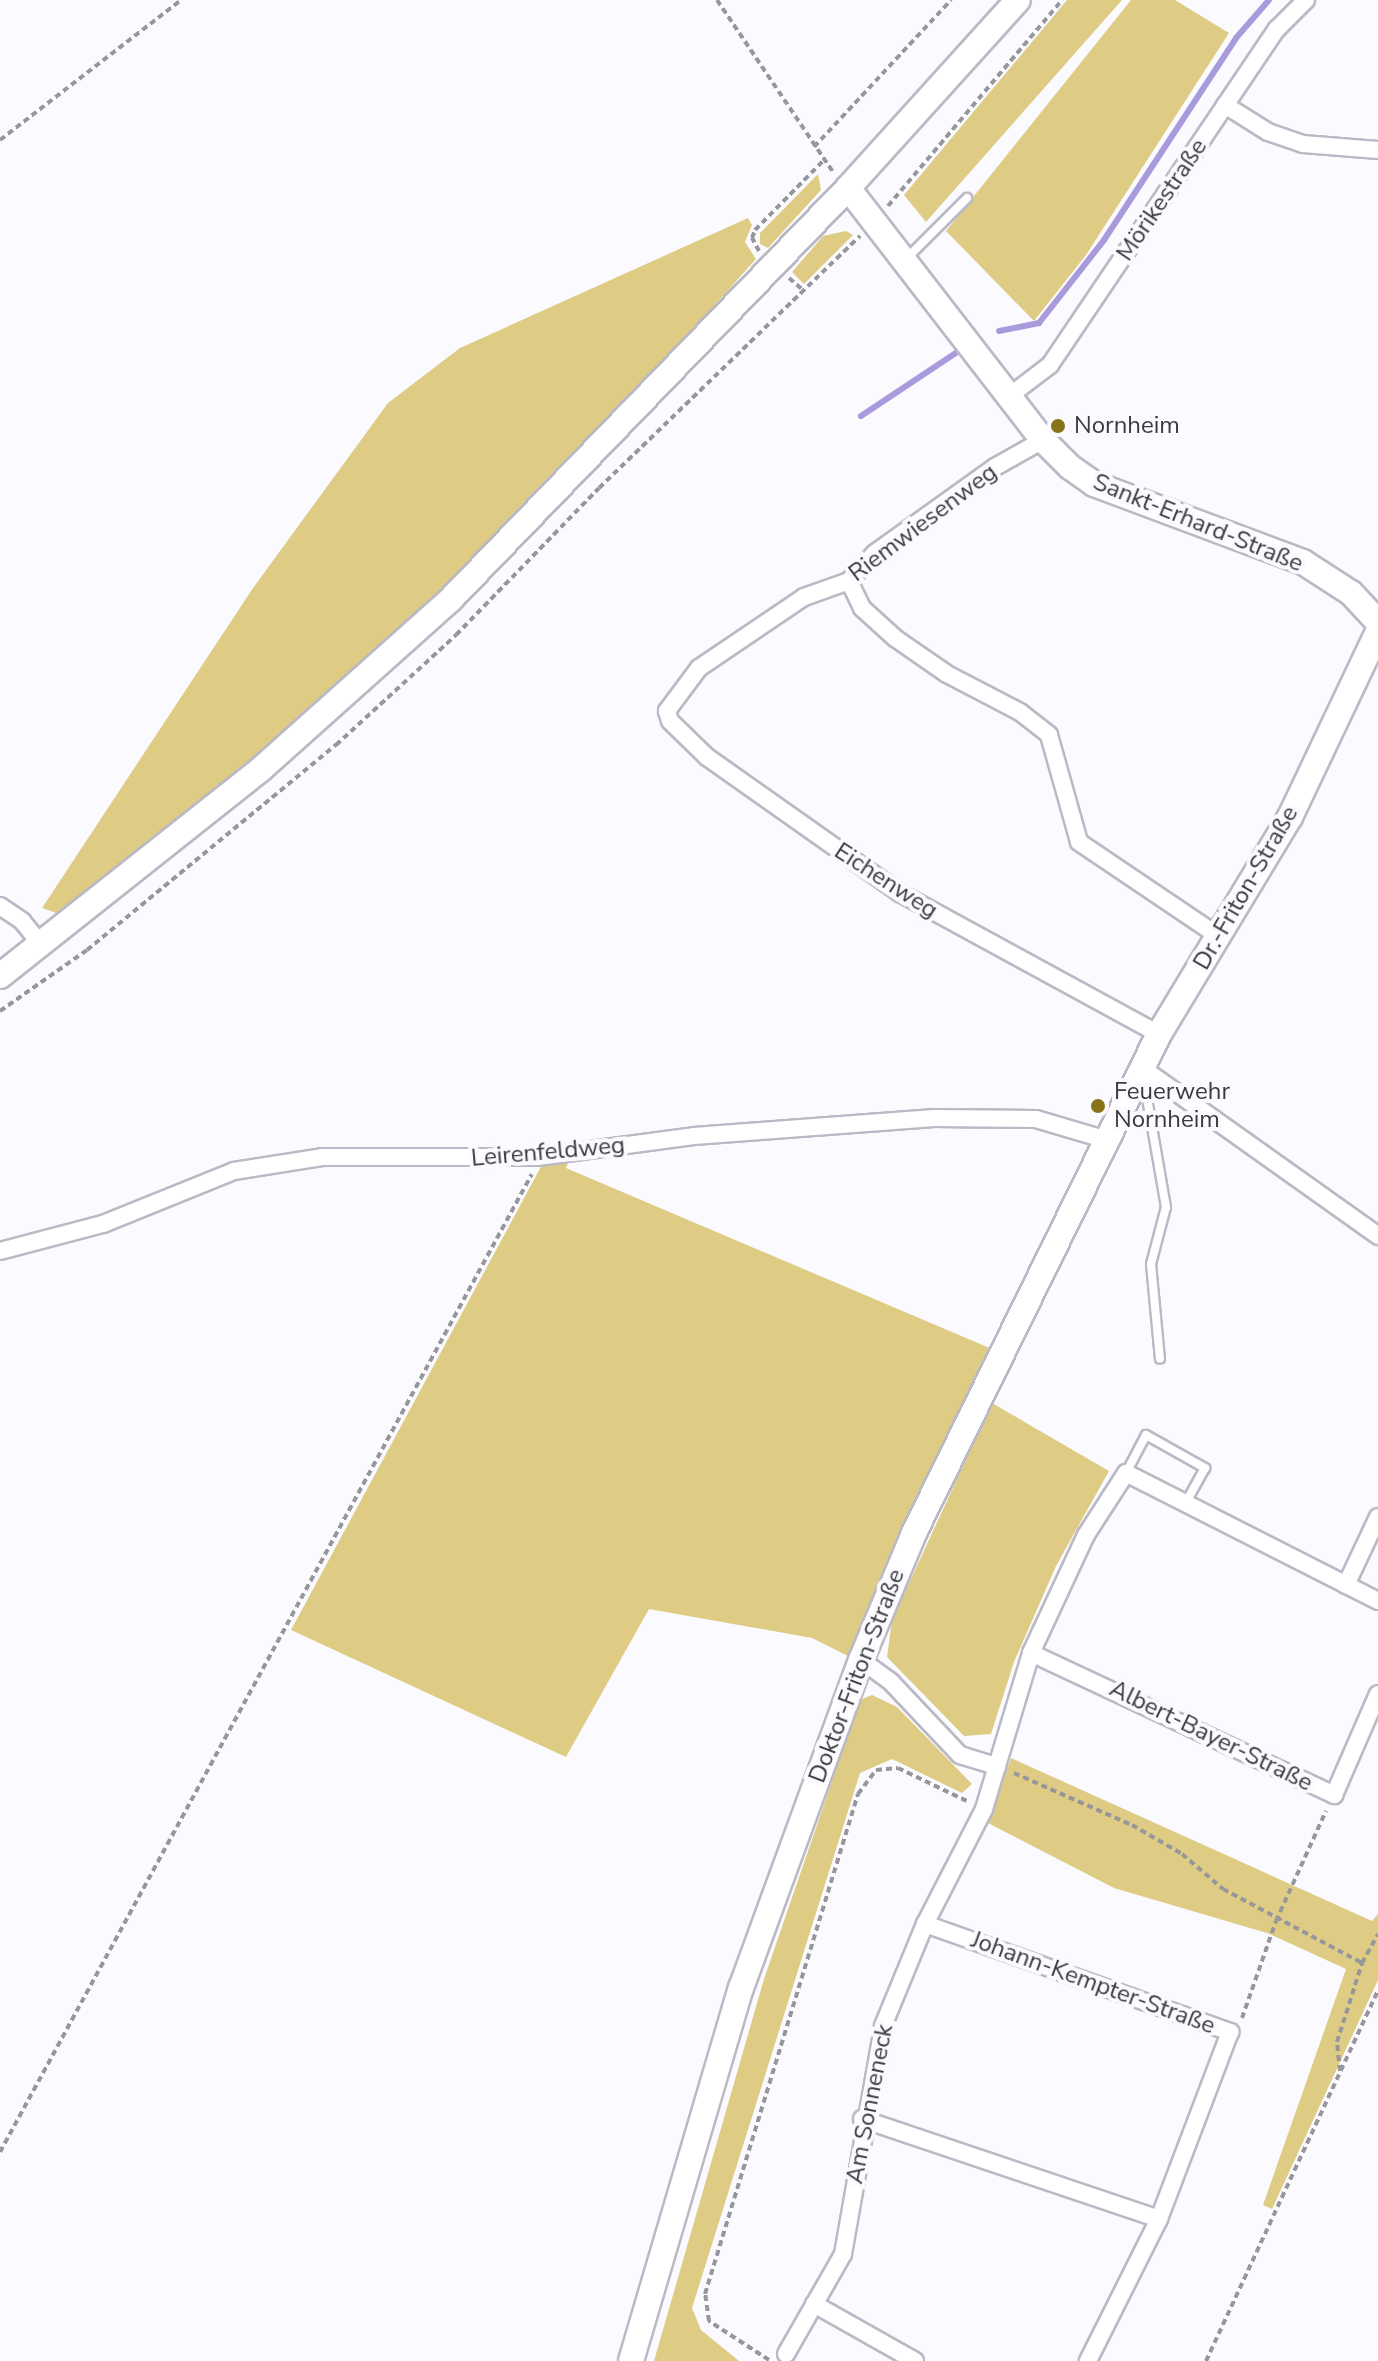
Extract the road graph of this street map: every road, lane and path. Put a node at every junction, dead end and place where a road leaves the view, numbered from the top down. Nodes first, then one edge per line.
1 (181, 0) edge
2 (717, 0) edge
3 (951, 0) edge
4 (1018, 0) edge
5 (1062, 0) edge
6 (1306, 0) edge
7 (1225, 105) junction
8 (0, 140) edge
9 (814, 148) junction
10 (1378, 150) edge
11 (848, 188) junction
12 (967, 198) dead end
13 (894, 199) dead end
14 (907, 259) junction
15 (1012, 394) junction
16 (1043, 440) junction
17 (849, 581) junction
18 (1378, 622) edge
19 (1378, 632) edge
20 (684, 684) joint
21 (0, 906) edge
22 (1220, 937) junction
23 (43, 947) junction
24 (0, 976) edge
25 (1159, 1034) junction
26 (1142, 1068) junction
27 (1107, 1140) junction
28 (537, 1157) junction
29 (1378, 1236) edge
30 (0, 1251) edge
31 (1160, 1359) dead end
32 (1126, 1473) junction
33 (1185, 1504) junction
34 (1378, 1517) edge
35 (1346, 1585) junction
36 (1378, 1601) edge
37 (1031, 1653) junction
38 (861, 1660) junction
39 (1378, 1694) edge
40 (997, 1766) junction
41 (1334, 1795) junction
42 (984, 1809) junction
43 (1276, 1921) junction
44 (925, 1924) junction
45 (1378, 1934) edge
46 (1362, 1963) junction
47 (1378, 1991) edge
48 (1230, 2032) junction
49 (1341, 2073) junction
50 (862, 2119) junction
51 (0, 2152) edge
52 (1159, 2219) junction
53 (814, 2304) junction
54 (778, 2358) edge
55 (631, 2361) edge
56 (915, 2361) edge
57 (1088, 2361) edge
58 (1206, 2361) edge

1 - 8 path
2 - 9 path
3 - 9 path
4 - 11 street
5 - 13 path
6 - 7 street, Mörikestraße
7 - 10 street
7 - 15 street, Mörikestraße
9 - 11 path
11 - 14 street, Sankt-Erhard-Straße
11 - 23 street
12 - 14 lane
14 - 15 street, Sankt-Erhard-Straße
15 - 16 street, Sankt-Erhard-Straße
16 - 17 street, Riemwiesenweg
16 - 18 street, Sankt-Erhard-Straße
17 - 20 street, Riemwiesenweg
17 - 22 street
19 - 22 street, Dr.-Friton-Straße
20 - 25 street, Eichenweg
21 - 23 street
22 - 25 street, Dr.-Friton-Straße
23 - 24 street
25 - 26 street, Dr.-Friton-Straße
26 - 27 street, Dr.-Friton-Straße
26 - 29 street
26 - 31 lane
27 - 28 street, Leirenfeldweg
27 - 38 street, Doktor-Friton-Straße
28 - 30 street, Leirenfeldweg
28 - 51 path
32 - 33 street
32 - 33 lane
32 - 37 street, Am Sonneneck
33 - 35 street
34 - 35 street
35 - 36 street
37 - 40 street, Am Sonneneck
37 - 41 street, Albert-Bayer-Straße
38 - 40 street
38 - 55 street, Doktor-Friton-Straße
39 - 41 street, Albert-Bayer-Straße
40 - 42 street, Am Sonneneck
40 - 43 path
41 - 43 path
42 - 44 street, Am Sonneneck
42 - 54 path
43 - 46 path
43 - 48 path
44 - 48 street, Johann-Kempter-Straße
44 - 50 street, Am Sonneneck
45 - 46 path
46 - 49 path
47 - 49 path
48 - 52 street, Johann-Kempter-Straße
49 - 58 path
50 - 52 street
50 - 53 street, Am Sonneneck
52 - 57 street, Johann-Kempter-Straße
53 - 54 street, Am Sonneneck
53 - 56 street

